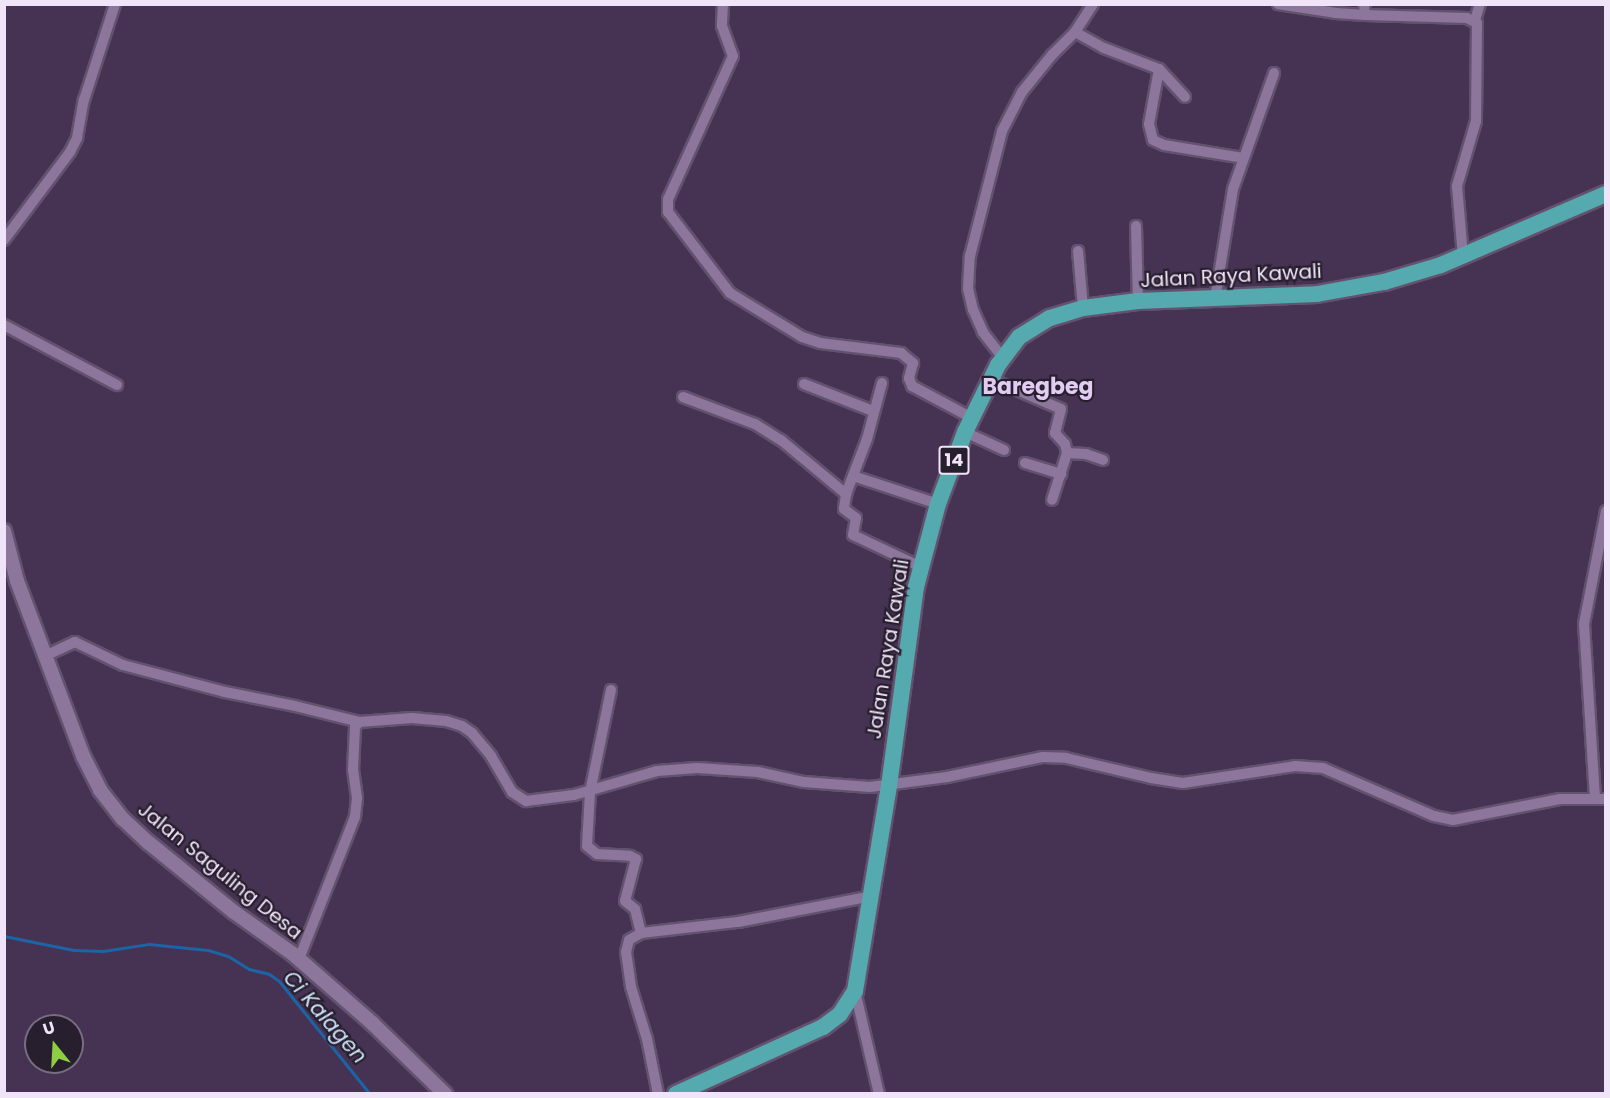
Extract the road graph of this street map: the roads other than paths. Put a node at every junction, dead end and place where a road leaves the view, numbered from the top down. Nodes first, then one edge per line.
1 (115, 4) edge
2 (723, 4) edge
3 (1093, 4) edge
4 (1278, 4) edge
5 (1480, 4) edge
6 (1365, 10) edge
7 (1475, 20) junction
8 (1076, 32) junction
9 (1159, 69) junction
10 (1274, 73) dead end
11 (1185, 97) dead end
12 (1243, 158) junction
13 (1605, 194) edge
14 (1136, 226) dead end
15 (4, 240) edge
16 (1078, 251) dead end
17 (1463, 256) junction
18 (1215, 299) junction
19 (1138, 301) junction
20 (1083, 308) junction
21 (4, 325) edge
22 (1003, 358) junction
23 (991, 379) junction
24 (882, 383) dead end
25 (804, 384) dead end
26 (117, 385) dead end
27 (683, 397) dead end
28 (873, 411) junction
29 (968, 425) junction
30 (1004, 450) dead end
31 (1067, 453) junction
32 (1103, 460) dead end
33 (1024, 463) dead end
34 (1061, 474) junction
35 (853, 476) junction
36 (846, 494) junction
37 (1052, 500) dead end
38 (938, 504) junction
39 (1605, 512) edge
40 (4, 531) edge
41 (921, 567) junction
42 (47, 655) junction
43 (611, 690) dead end
44 (359, 722) junction
45 (889, 786) junction
46 (590, 792) junction
47 (1600, 798) edge
48 (872, 896) junction
49 (641, 933) junction
50 (299, 959) junction
51 (855, 992) junction
52 (445, 1094) edge
53 (658, 1094) edge
54 (676, 1094) edge
55 (879, 1094) edge

1 - 15 street
2 - 29 street
3 - 8 street
4 - 6 street
5 - 7 street
6 - 7 street
7 - 17 street
8 - 9 street
8 - 22 street
9 - 11 street
9 - 12 street
10 - 12 street
12 - 18 street
13 - 17 highway, Jalan Raya Kawali / 14
14 - 19 street
16 - 20 street
17 - 18 highway, Jalan Raya Kawali / 14
18 - 19 highway, Jalan Raya Kawali / 14
19 - 20 highway, Jalan Raya Kawali / 14
20 - 22 highway, Jalan Raya Kawali / 14
21 - 26 street
22 - 23 highway, Jalan Raya Kawali / 14
23 - 29 highway, Jalan Raya Kawali / 14
23 - 31 street
24 - 28 street
25 - 28 street
27 - 36 street
28 - 35 street
29 - 30 street
29 - 38 highway, Jalan Raya Kawali / 14
31 - 32 street
31 - 34 street
33 - 34 street
34 - 37 street
35 - 36 street
35 - 38 street
36 - 41 street
38 - 41 highway, Jalan Raya Kawali / 14
39 - 47 street
40 - 42 street, Jalan Saguling Desa
41 - 45 highway, Jalan Raya Kawali / 14
42 - 44 street
42 - 50 street, Jalan Saguling Desa
43 - 46 street
44 - 46 street
44 - 50 street
45 - 46 street
45 - 47 street
45 - 48 highway, Jalan Raya Kawali / 14
46 - 49 street
48 - 49 street
48 - 51 highway, Jalan Raya Kawali / 14
49 - 53 street
50 - 52 street, Jalan Saguling Desa
51 - 54 highway, Jalan Raya Kawali / 14
51 - 55 street

